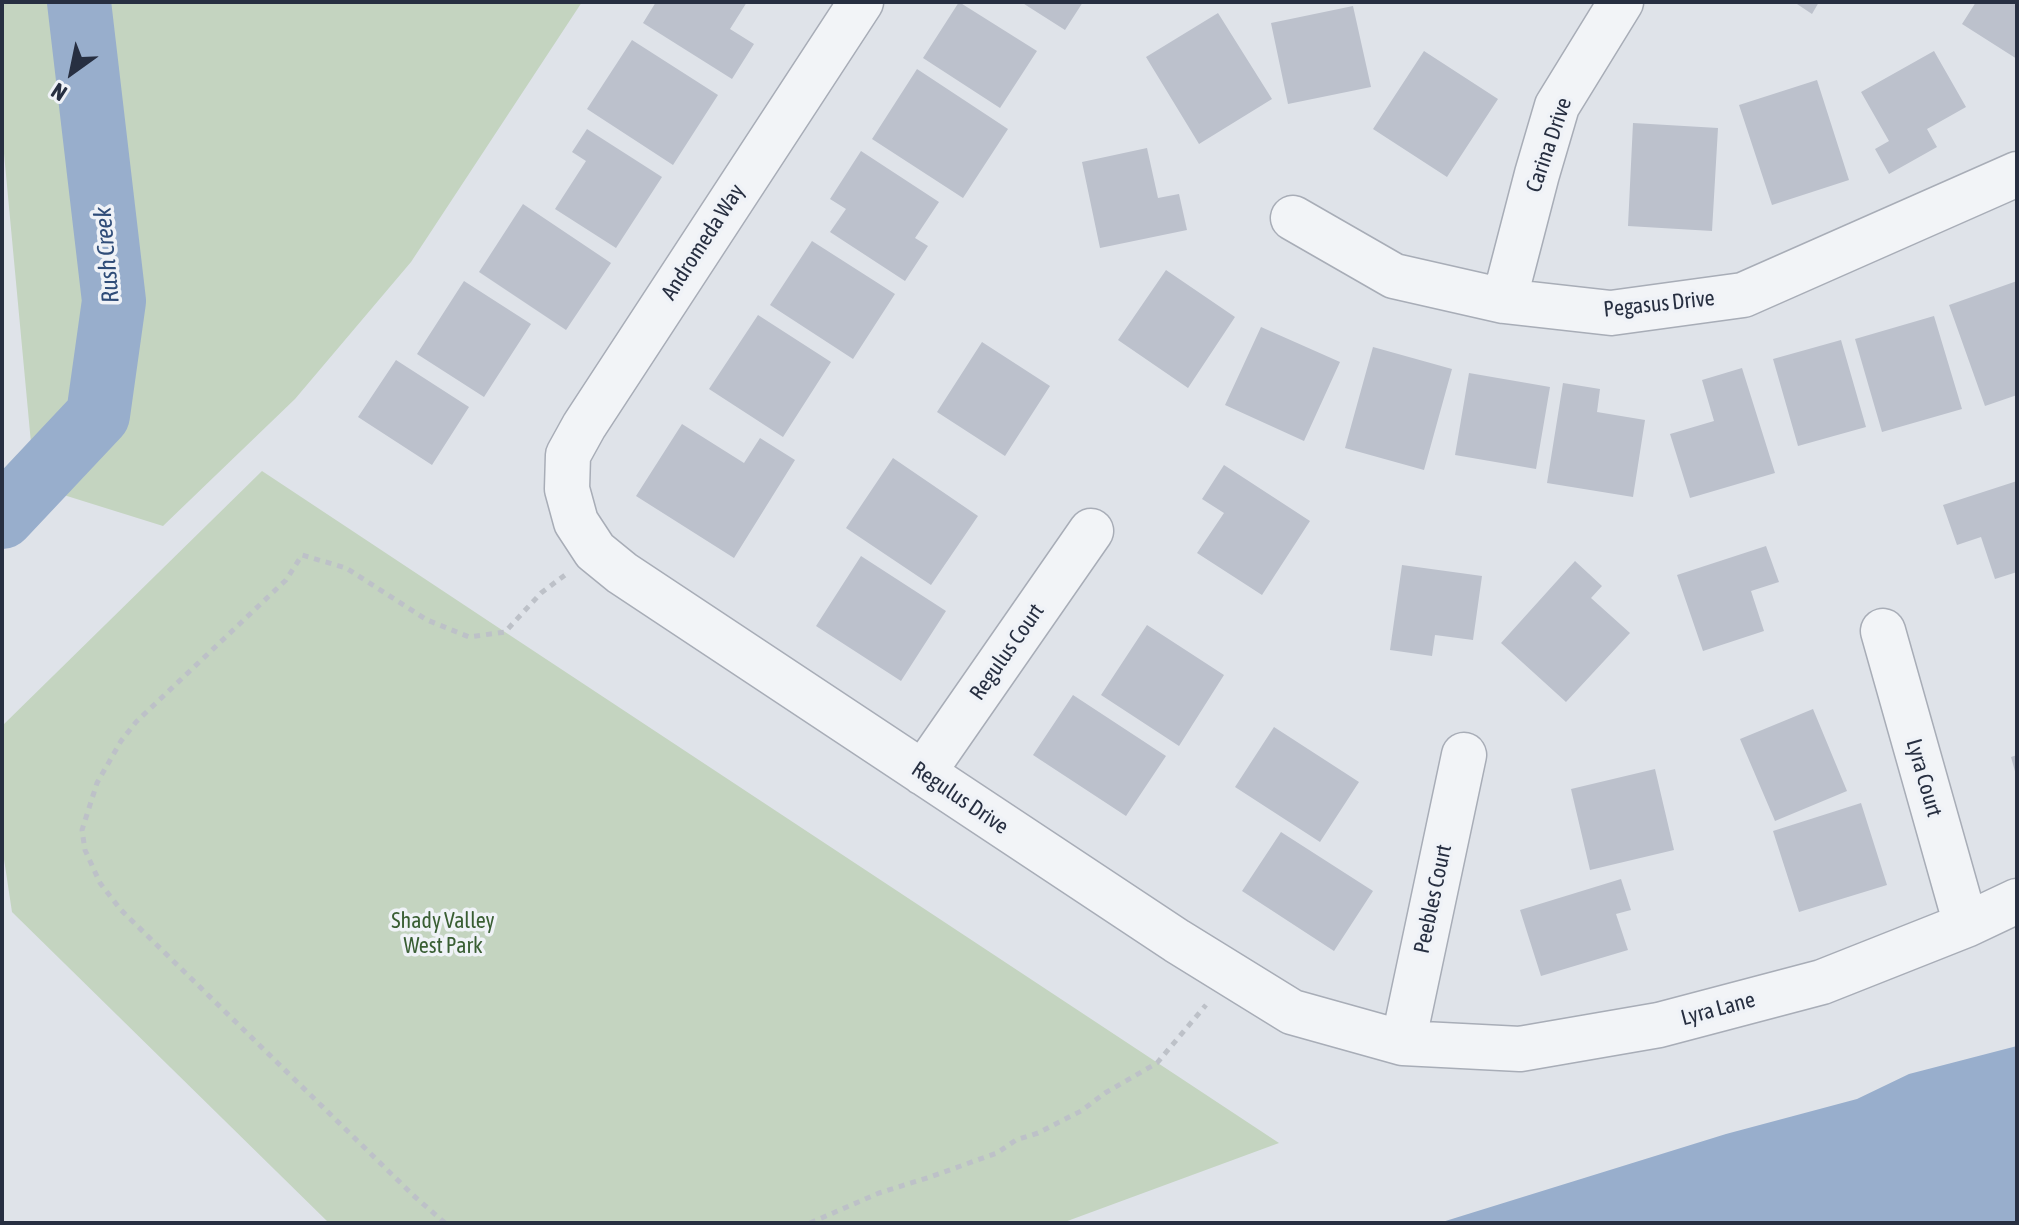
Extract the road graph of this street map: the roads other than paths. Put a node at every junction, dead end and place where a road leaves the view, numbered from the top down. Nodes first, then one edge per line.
1 (861, 2) edge
2 (1621, 2) edge
3 (2017, 174) edge
4 (1293, 218) dead end
5 (1504, 301) junction
6 (567, 489) joint
7 (1091, 531) dead end
8 (1883, 631) dead end
9 (1464, 755) dead end
10 (923, 773) junction
11 (2017, 901) edge
12 (1966, 925) junction
13 (1403, 1043) junction

1 - 6 street, Andromeda Way
2 - 5 street, Carina Drive
3 - 5 street, Pegasus Drive
4 - 5 street, Pegasus Drive
6 - 10 street, Regulus Drive
7 - 10 street, Regulus Court
8 - 12 street, Lyra Court
9 - 13 street, Peebles Court
10 - 13 street, Regulus Drive
11 - 12 street, Lyra Lane
12 - 13 street, Lyra Lane

